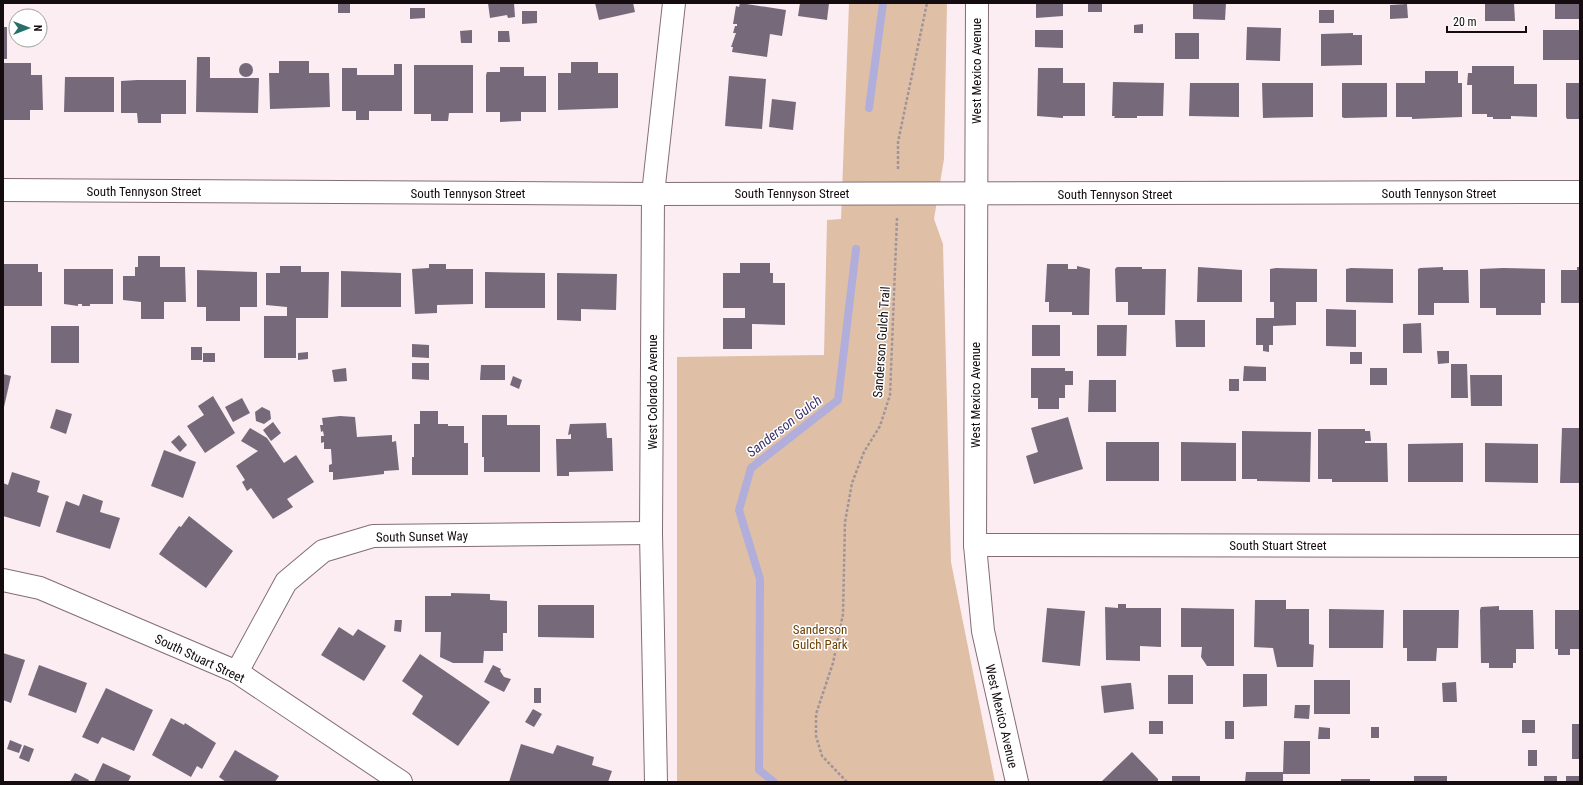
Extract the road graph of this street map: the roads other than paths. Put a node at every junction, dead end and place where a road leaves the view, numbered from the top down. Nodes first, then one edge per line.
1 (674, 3) edge
2 (976, 3) edge
3 (3, 190) edge
4 (1580, 192) edge
5 (653, 194) junction
6 (975, 194) junction
7 (651, 533) junction
8 (975, 545) junction
9 (1580, 546) edge
10 (3, 580) edge
11 (237, 672) junction
12 (401, 782) edge
13 (656, 782) edge
14 (1017, 782) edge

1 - 5 street, West Colorado Avenue
2 - 6 street, West Mexico Avenue
3 - 5 street, South Tennyson Street
4 - 6 street, South Tennyson Street
5 - 6 street, South Tennyson Street
5 - 7 street, West Colorado Avenue
6 - 8 street, West Mexico Avenue
7 - 11 street, South Sunset Way
7 - 13 street, West Colorado Avenue
8 - 9 street, South Stuart Street
8 - 14 street, West Mexico Avenue
10 - 11 street, South Stuart Street
11 - 12 street, South Stuart Street

